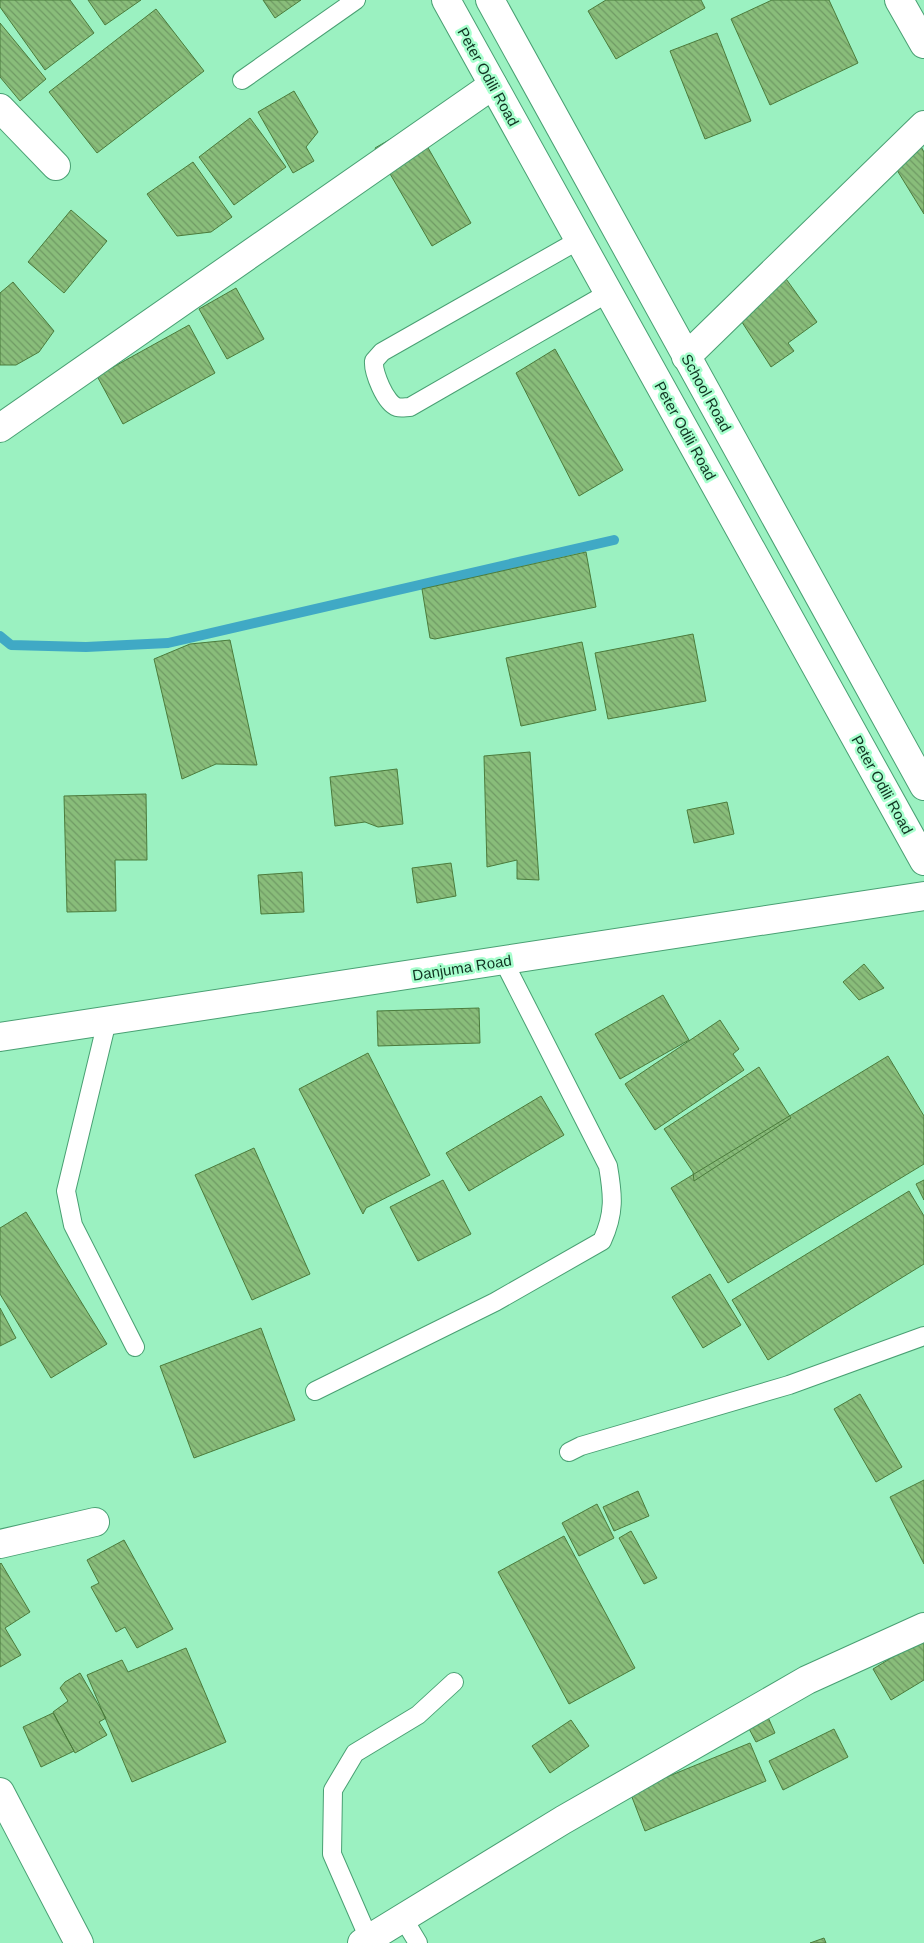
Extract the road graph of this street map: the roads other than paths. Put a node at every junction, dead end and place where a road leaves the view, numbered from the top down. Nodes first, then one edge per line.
1 (356, 0) edge
2 (446, 0) edge
3 (490, 0) edge
4 (899, 0) edge
5 (924, 44) edge
6 (242, 80) dead end
7 (493, 86) junction
8 (0, 108) edge
9 (924, 124) edge
10 (56, 166) dead end
11 (579, 240) junction
12 (608, 293) junction
13 (686, 357) junction
14 (0, 428) edge
15 (917, 759) edge
16 (924, 786) edge
17 (924, 861) edge
18 (924, 896) edge
19 (504, 962) junction
20 (107, 1021) junction
21 (0, 1037) edge
22 (924, 1336) edge
23 (135, 1347) dead end
24 (315, 1391) dead end
25 (569, 1452) dead end
26 (95, 1522) dead end
27 (0, 1544) edge
28 (924, 1627) edge
29 (454, 1682) dead end
30 (0, 1792) edge
31 (403, 1918) junction
32 (366, 1941) edge
33 (79, 1943) edge
34 (418, 1943) edge

1 - 6 lane
2 - 7 street, Peter Odili Road
3 - 13 street, School Road
4 - 5 street
7 - 11 street, Peter Odili Road
7 - 14 street
8 - 10 street
9 - 13 street
11 - 12 street, Peter Odili Road
11 - 12 lane
12 - 17 street, Peter Odili Road
13 - 15 street, School Road
15 - 16 street, School Road
18 - 19 street, Danjuma Road
19 - 20 street, Danjuma Road
19 - 24 lane
20 - 21 street, Danjuma Road
20 - 23 lane
22 - 25 lane
26 - 27 street
28 - 31 street
29 - 32 lane
30 - 33 street
31 - 32 street
31 - 34 lane

